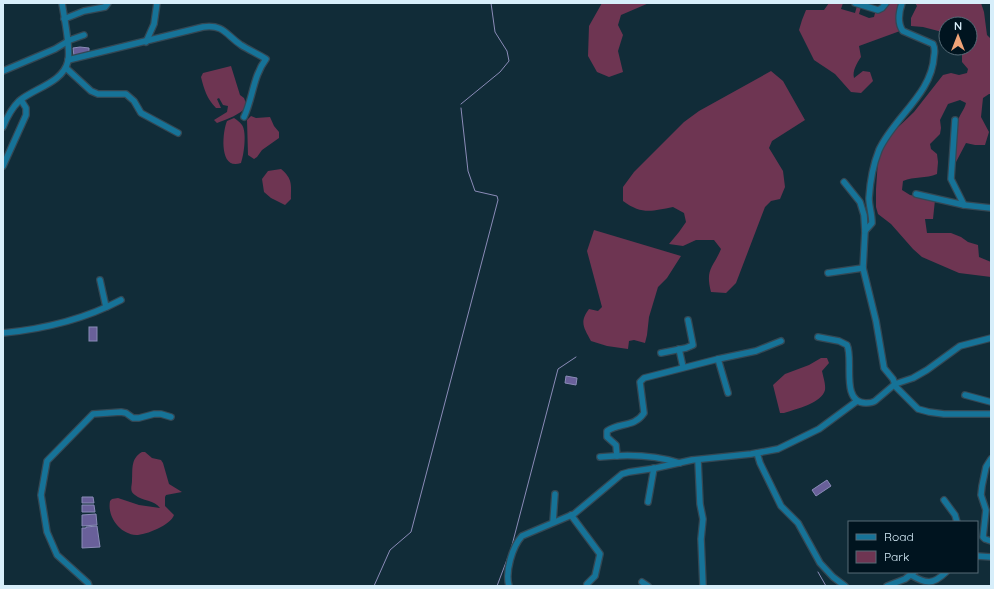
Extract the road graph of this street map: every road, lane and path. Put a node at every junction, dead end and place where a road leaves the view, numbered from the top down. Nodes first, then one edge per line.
1 (62, 3) edge
2 (108, 3) edge
3 (157, 3) edge
4 (855, 3) edge
5 (886, 3) edge
6 (902, 3) edge
7 (64, 19) junction
8 (84, 35) dead end
9 (67, 42) junction
10 (146, 42) junction
11 (68, 60) junction
12 (66, 68) junction
13 (3, 71) edge
14 (21, 100) junction
15 (244, 117) dead end
16 (955, 120) dead end
17 (3, 127) edge
18 (178, 133) dead end
19 (3, 166) edge
20 (844, 182) dead end
21 (916, 194) dead end
22 (964, 205) junction
23 (991, 208) edge
24 (866, 231) junction
25 (863, 268) junction
26 (828, 273) dead end
27 (100, 280) dead end
28 (121, 300) dead end
29 (106, 307) junction
30 (688, 320) dead end
31 (3, 333) edge
32 (818, 337) dead end
33 (991, 338) edge
34 (781, 341) dead end
35 (679, 349) junction
36 (661, 353) dead end
37 (718, 359) junction
38 (683, 367) junction
39 (896, 384) junction
40 (728, 394) dead end
41 (966, 395) dead end
42 (857, 401) junction
43 (991, 402) edge
44 (991, 414) edge
45 (171, 417) dead end
46 (757, 453) junction
47 (600, 456) dead end
48 (617, 456) junction
49 (991, 459) edge
50 (698, 460) junction
51 (680, 463) junction
52 (654, 468) junction
53 (555, 494) dead end
54 (944, 500) dead end
55 (648, 502) dead end
56 (572, 515) junction
57 (957, 521) edge
58 (553, 522) junction
59 (980, 537) edge
60 (991, 541) edge
61 (978, 556) edge
62 (991, 557) edge
63 (945, 573) edge
64 (913, 574) edge
65 (642, 582) dead end
66 (587, 584) dead end
67 (90, 586) edge
68 (509, 586) edge
69 (648, 586) edge
70 (703, 586) edge
71 (845, 586) edge
72 (887, 586) edge

1 - 7 street
2 - 7 street
3 - 10 street
4 - 5 street
6 - 24 street
7 - 9 street
8 - 9 street
9 - 11 street
9 - 13 street
10 - 11 street
10 - 15 street
11 - 12 street
12 - 14 street
12 - 18 street
14 - 17 street
14 - 19 street
16 - 22 street
20 - 24 street
21 - 22 street
22 - 23 street
24 - 25 street
25 - 26 street
25 - 39 street
27 - 29 street
28 - 29 street
29 - 31 street
30 - 35 street
32 - 42 street
33 - 39 street
34 - 37 street
35 - 36 street
35 - 38 street
37 - 38 street
37 - 40 street
38 - 48 street
39 - 42 street
39 - 44 street
41 - 43 street
42 - 46 street
45 - 67 street
46 - 50 street
46 - 71 street
47 - 48 street
48 - 51 street
49 - 59 street
50 - 51 street
50 - 70 street
51 - 52 street
52 - 55 street
52 - 56 street
53 - 58 street
54 - 57 street
56 - 58 street
56 - 66 street
58 - 68 street
59 - 60 street
61 - 62 street
63 - 64 street
64 - 72 street
65 - 69 street

